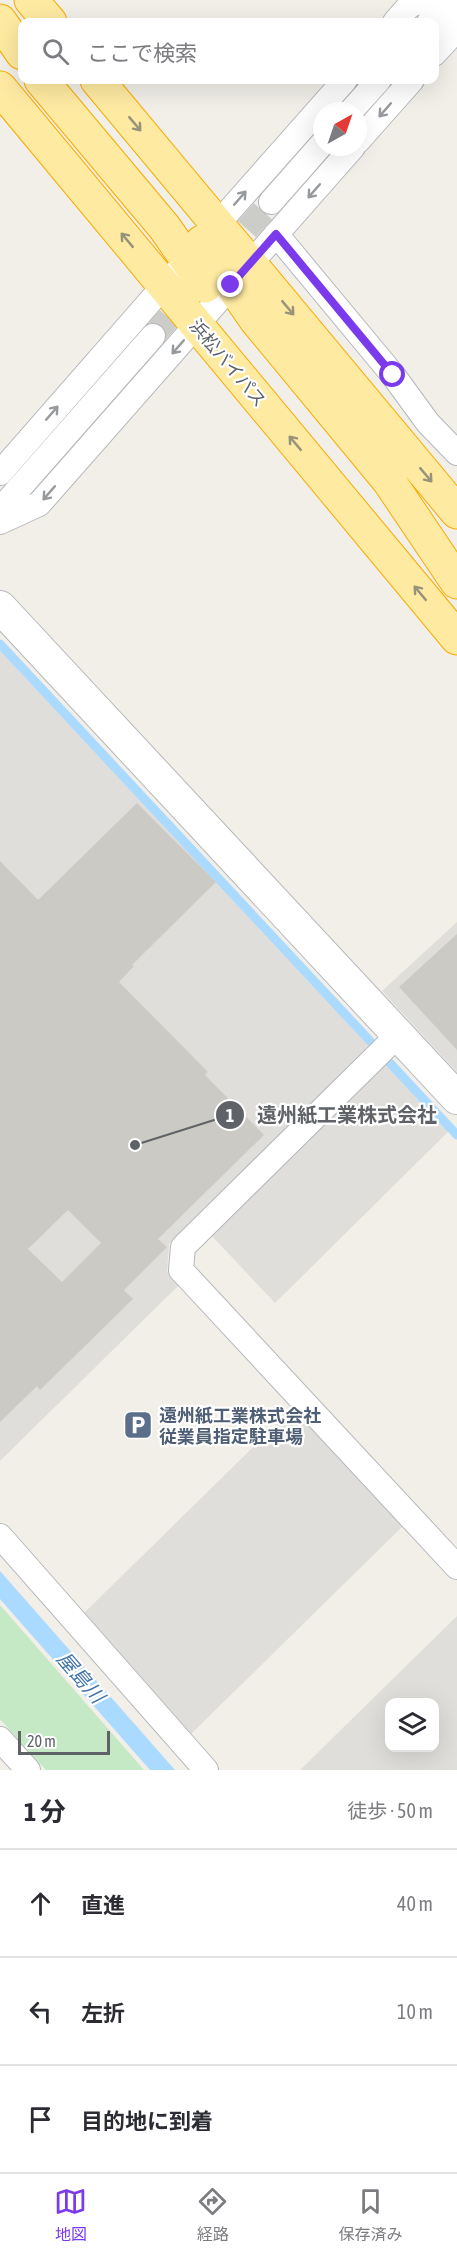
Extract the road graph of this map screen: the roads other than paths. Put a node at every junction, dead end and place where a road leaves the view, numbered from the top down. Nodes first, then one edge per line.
1 (31, 0) edge
2 (448, 0) edge
3 (457, 7) edge
4 (47, 18) edge
5 (432, 18) edge
6 (0, 21) edge
7 (443, 43) edge
8 (18, 47) edge
9 (44, 84) edge
10 (100, 84) edge
11 (341, 84) edge
12 (375, 84) edge
13 (408, 84) edge
14 (0, 88) edge
15 (359, 102) edge
16 (367, 131) edge
17 (313, 154) edge
18 (345, 156) edge
19 (271, 202) tunnel mouth
20 (276, 234) junction
21 (202, 242) junction
22 (164, 285) junction
23 (224, 294) junction
24 (153, 336) tunnel mouth
25 (428, 423) junction
26 (402, 446) junction
27 (457, 453) edge
28 (0, 473) edge
29 (0, 510) edge
30 (457, 512) edge
31 (0, 522) edge
32 (457, 582) edge
33 (0, 607) edge
34 (457, 638) edge
35 (398, 1035) junction
36 (457, 1098) edge
37 (0, 1536) edge
38 (457, 1567) edge
39 (0, 1739) edge
40 (28, 1770) edge
41 (206, 1770) edge

1 - 4 highway
2 - 5 street
3 - 7 street
6 - 8 highway
9 - 21 highway
10 -> 21 highway, 浜松バイパス
21 -> 11 street
12 - 15 street
13 -> 16 street
22 -> 14 highway, 浜松バイパス
17 - 19 street
18 -> 20 street
20 - 23 street
20 - 25 street
21 - 22 street
21 - 23 highway, 浜松バイパス
21 - 23 highway
22 - 23 highway, 浜松バイパス
28 -> 22 street
23 -> 26 highway, 浜松バイパス
23 -> 31 street
23 - 32 highway
34 -> 23 highway, 浜松バイパス
24 - 29 street
25 - 26 street
25 - 27 street
26 -> 30 highway, 浜松バイパス
33 - 35 street
35 - 36 street
35 - 38 street
37 - 41 street
39 - 40 street

